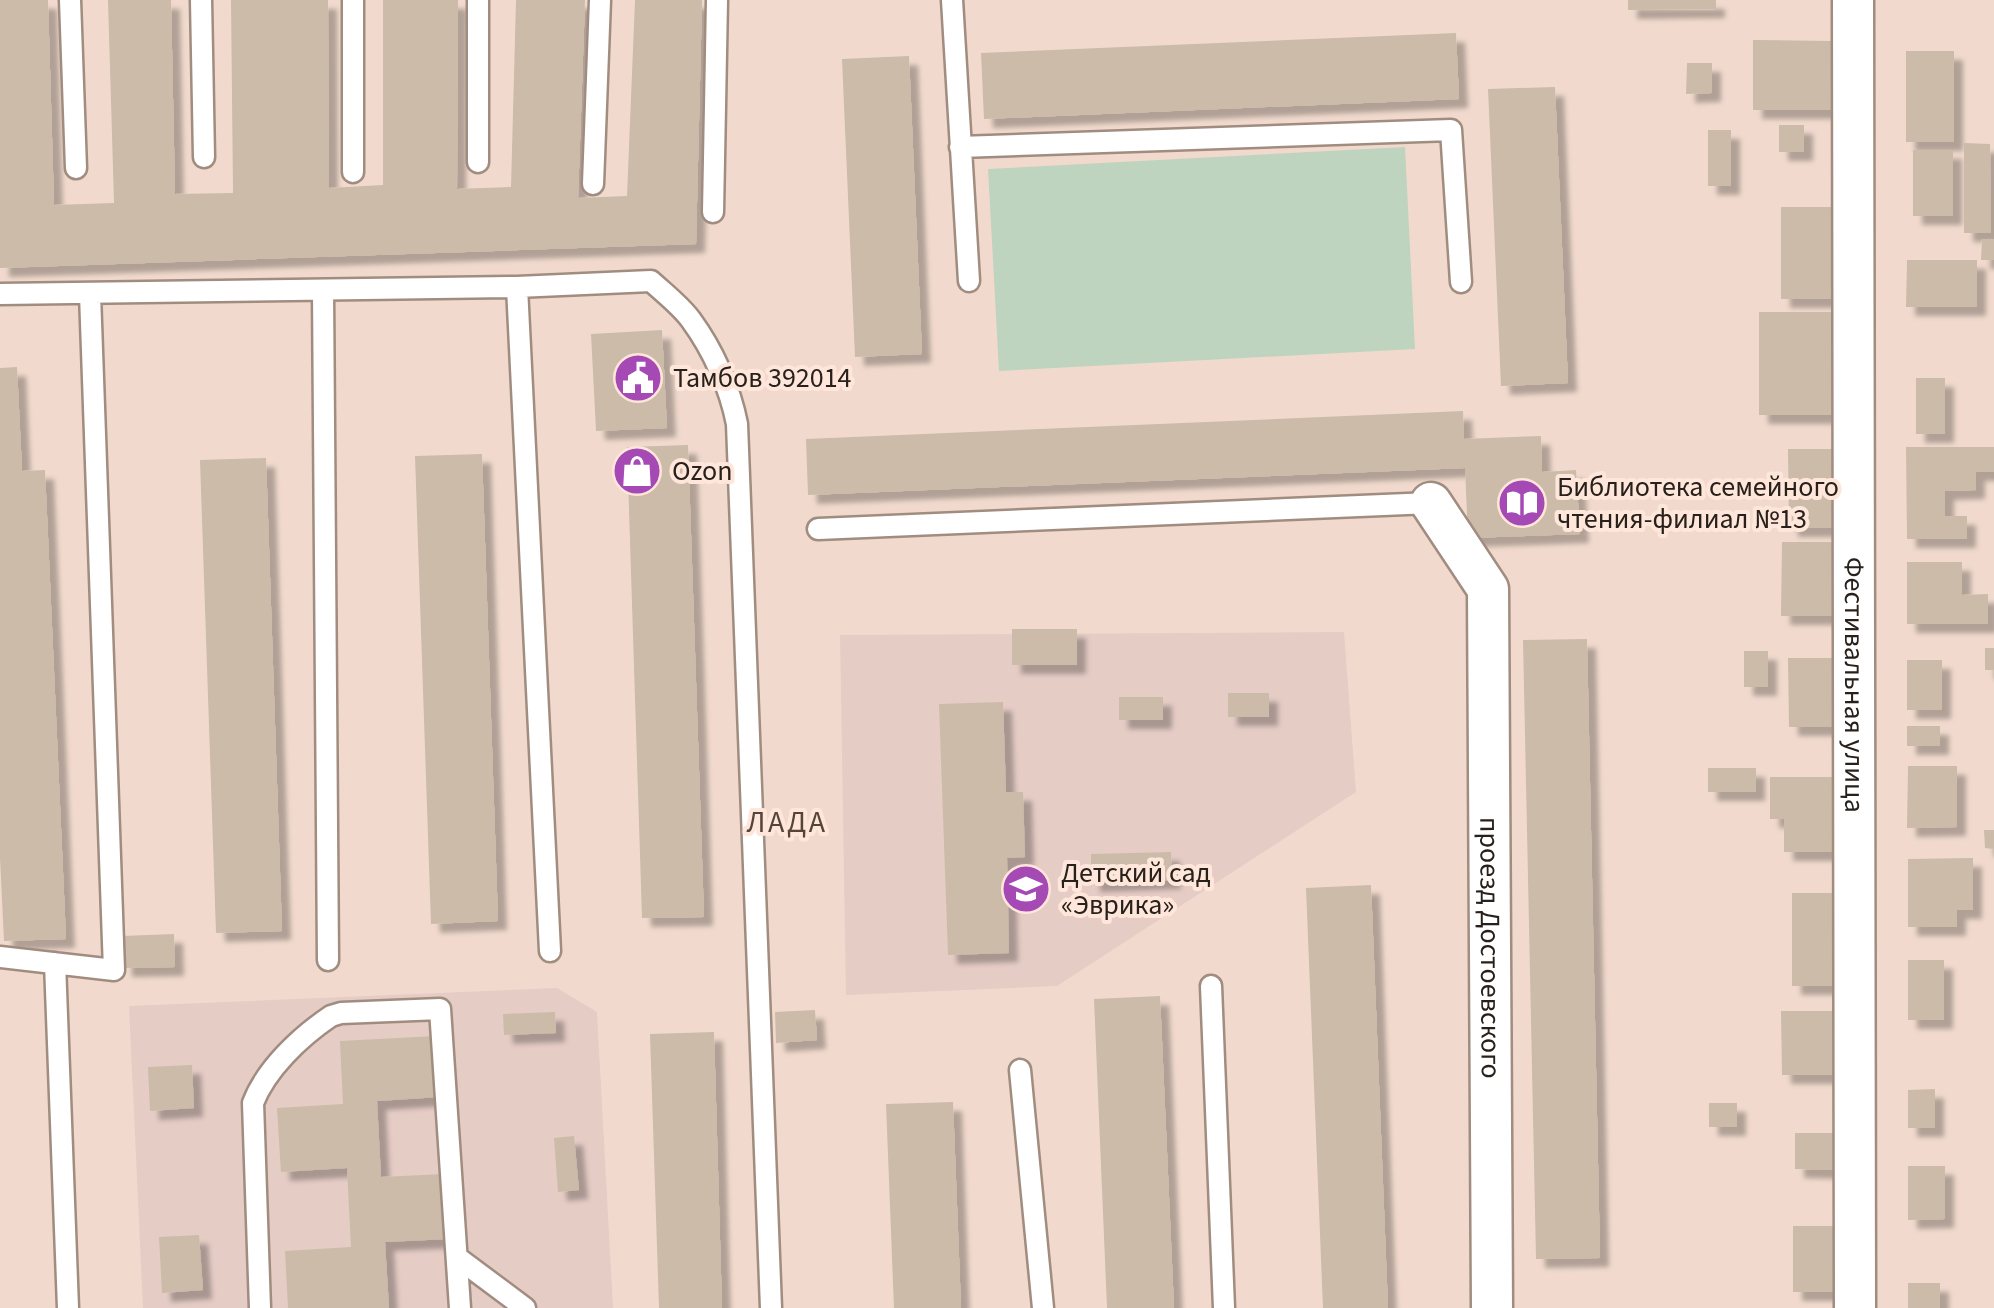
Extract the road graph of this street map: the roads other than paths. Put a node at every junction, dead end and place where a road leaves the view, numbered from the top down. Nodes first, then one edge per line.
1 (70, 0) edge
2 (202, 0) edge
3 (353, 0) edge
4 (478, 0) edge
5 (600, 0) edge
6 (717, 0) edge
7 (952, 0) edge
8 (1853, 0) edge
9 (960, 147) junction
10 (204, 157) dead end
11 (478, 162) dead end
12 (76, 168) dead end
13 (352, 172) dead end
14 (593, 184) dead end
15 (714, 212) dead end
16 (969, 281) dead end
17 (1462, 282) dead end
18 (517, 287) junction
19 (323, 290) junction
20 (0, 294) edge
21 (90, 294) junction
22 (1431, 503) joint
23 (818, 528) dead end
24 (550, 951) dead end
25 (0, 957) edge
26 (328, 960) dead end
27 (55, 963) junction
28 (1212, 986) dead end
29 (1020, 1070) dead end
30 (458, 1258) junction
31 (68, 1308) edge
32 (260, 1308) edge
33 (460, 1308) edge
34 (525, 1308) edge
35 (771, 1308) edge
36 (1043, 1308) edge
37 (1224, 1308) edge
38 (1492, 1308) edge
39 (1855, 1308) edge

1 - 12 lane
2 - 10 lane
3 - 13 lane
4 - 11 lane
5 - 14 lane
6 - 15 lane
7 - 9 lane
8 - 39 street, Фестивальная улица
9 - 16 lane
9 - 17 lane
18 - 19 lane
18 - 24 lane
18 - 35 lane
19 - 21 lane
19 - 26 lane
20 - 21 lane
21 - 27 lane
22 - 23 lane
22 - 38 street, проезд Достоевского
25 - 27 lane
27 - 31 lane
28 - 37 lane
29 - 36 lane
30 - 32 lane
30 - 33 lane
30 - 34 lane

